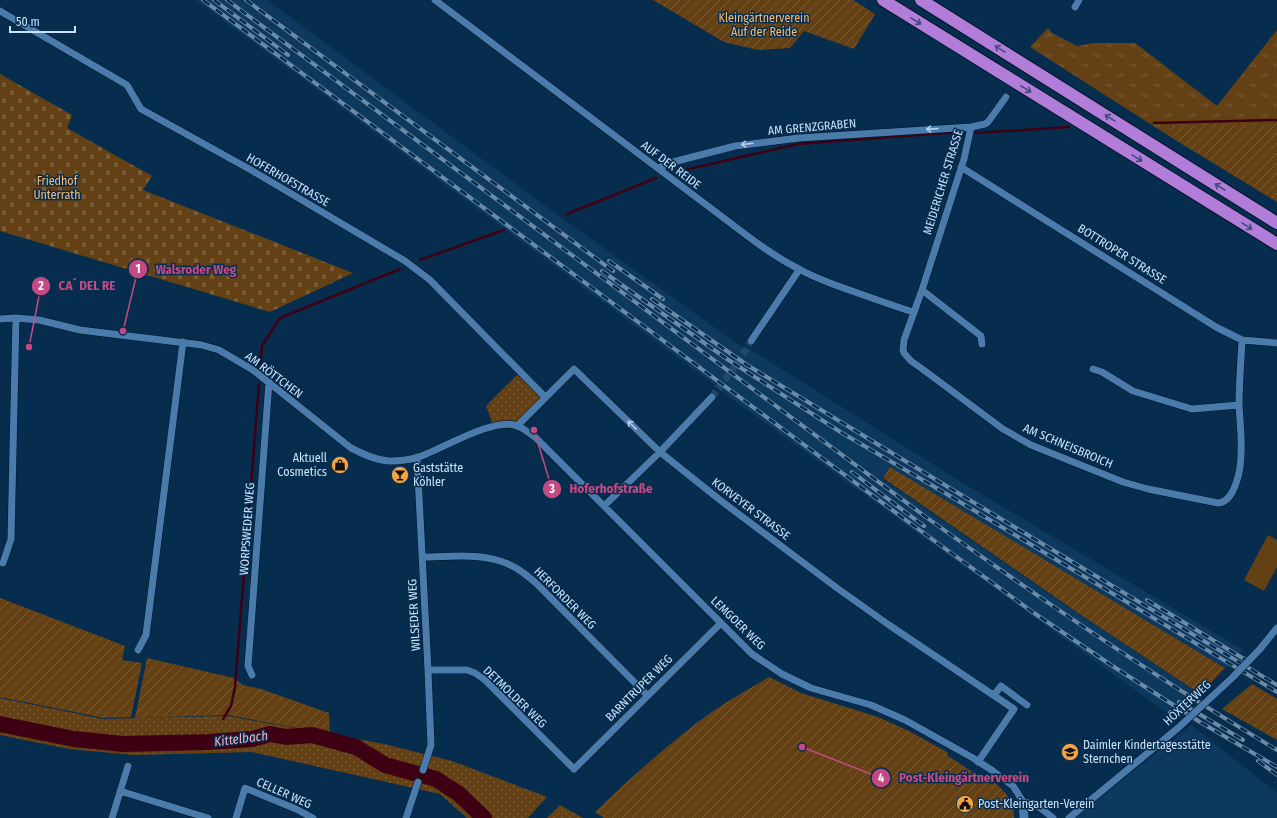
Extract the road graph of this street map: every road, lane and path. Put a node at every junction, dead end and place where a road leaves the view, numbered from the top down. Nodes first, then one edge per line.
1 (435, 0) edge
2 (883, 0) edge
3 (922, 0) edge
4 (0, 11) edge
5 (1006, 97) dead end
6 (971, 127) junction
7 (961, 167) junction
8 (658, 168) junction
9 (1277, 223) edge
10 (1277, 244) edge
11 (799, 270) junction
12 (922, 290) junction
13 (913, 312) junction
14 (16, 318) junction
15 (0, 319) edge
16 (1242, 340) junction
17 (751, 341) tunnel mouth
18 (183, 342) junction
19 (1277, 343) edge
20 (982, 344) dead end
21 (1093, 369) dead end
22 (269, 382) junction
23 (545, 397) junction
24 (712, 397) tunnel mouth
25 (1239, 405) junction
26 (517, 426) junction
27 (660, 452) junction
28 (417, 457) junction
29 (604, 506) junction
30 (422, 557) junction
31 (3, 563) dead end
32 (721, 623) junction
33 (1277, 628) edge
34 (138, 650) dead end
35 (428, 670) junction
36 (252, 676) dead end
37 (647, 695) junction
38 (994, 695) junction
39 (1021, 701) junction
40 (1027, 705) dead end
41 (1014, 709) junction
42 (978, 762) junction
43 (128, 766) dead end
44 (423, 770) dead end
45 (574, 770) joint
46 (418, 782) dead end
47 (120, 791) junction
48 (1022, 802) junction
49 (112, 818) edge
50 (208, 818) edge
51 (236, 818) edge
52 (313, 818) edge
53 (406, 818) edge
54 (1024, 818) edge
55 (1053, 818) edge
56 (1069, 818) edge

1 - 8 street, AUF DER REIDE
2 -> 10 highway
9 -> 3 highway
4 - 23 street, HOFERHOFSTRASSE
5 - 6 street, MEIDERICHER STRASSE
6 - 7 street, MEIDERICHER STRASSE
6 -> 8 street, AM GRENZGRABEN
7 - 12 street, MEIDERICHER STRASSE
7 - 16 street, BOTTROPER STRASSE
8 - 11 street, AUF DER REIDE
11 - 13 street, AUF DER REIDE
11 - 17 street
12 - 13 street, MEIDERICHER STRASSE
12 - 20 street
13 - 25 street, AM SCHNEISBROICH
14 - 15 street, AM RÖTTCHEN
14 - 18 street, AM RÖTTCHEN
14 - 31 street
16 - 19 street, BOTTROPER STRASSE
16 - 25 street
18 - 22 street, AM RÖTTCHEN
18 - 34 street
21 - 25 street
22 - 28 street, AM RÖTTCHEN
22 - 36 street, WORPSWEDER WEG
23 - 26 street, KORVEYER STRASSE
27 -> 23 street, KORVEYER STRASSE
24 - 27 street
26 - 28 street, AM RÖTTCHEN
26 - 29 street, LEMGOER WEG
27 - 29 street
27 - 38 street, KORVEYER STRASSE
28 - 30 street, WILSEDER WEG
29 - 32 street, LEMGOER WEG
30 - 35 street, WILSEDER WEG
30 - 37 street, HERFORDER WEG
32 - 37 street, BARNTRUPER WEG
32 - 42 street, LEMGOER WEG
33 - 56 street, HÖXTERWEG, bridge
35 - 44 street, WILSEDER WEG
35 - 45 street, DETMOLDER WEG
37 - 45 street, BARNTRUPER WEG
38 - 39 street
38 - 41 street, KORVEYER STRASSE
39 - 40 street
39 - 41 street
41 - 42 street
42 - 48 street, LEMGOER WEG
43 - 47 street
46 - 53 street
47 - 49 street
47 - 50 street
48 - 54 street
48 - 55 street
51 - 52 street, CELLER WEG

